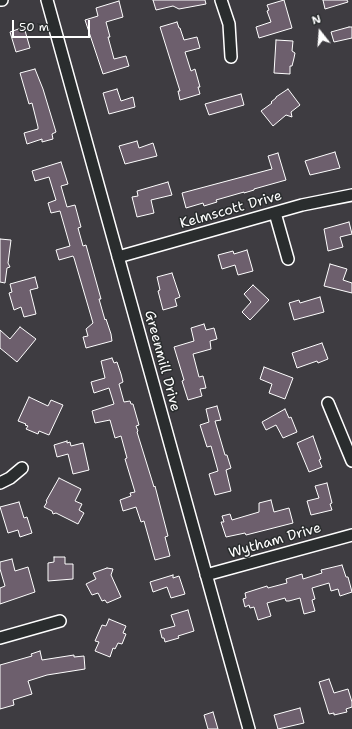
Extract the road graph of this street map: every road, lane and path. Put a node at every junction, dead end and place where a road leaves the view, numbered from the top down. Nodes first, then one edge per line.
1 (47, 0) edge
2 (221, 0) edge
3 (231, 57) dead end
4 (352, 195) edge
5 (275, 213) junction
6 (118, 257) junction
7 (288, 259) dead end
8 (328, 403) dead end
9 (352, 460) edge
10 (22, 468) dead end
11 (0, 483) edge
12 (352, 535) edge
13 (206, 575) junction
14 (60, 621) dead end
15 (0, 638) edge
16 (249, 729) edge

1 - 6 street, Greenmill Drive
2 - 3 street
4 - 5 street, Kelmscott Drive
5 - 6 street, Kelmscott Drive
5 - 7 street
6 - 13 street, Greenmill Drive
8 - 9 street
10 - 11 street
12 - 13 street, Wytham Drive
13 - 16 street, Greenmill Drive
14 - 15 street

